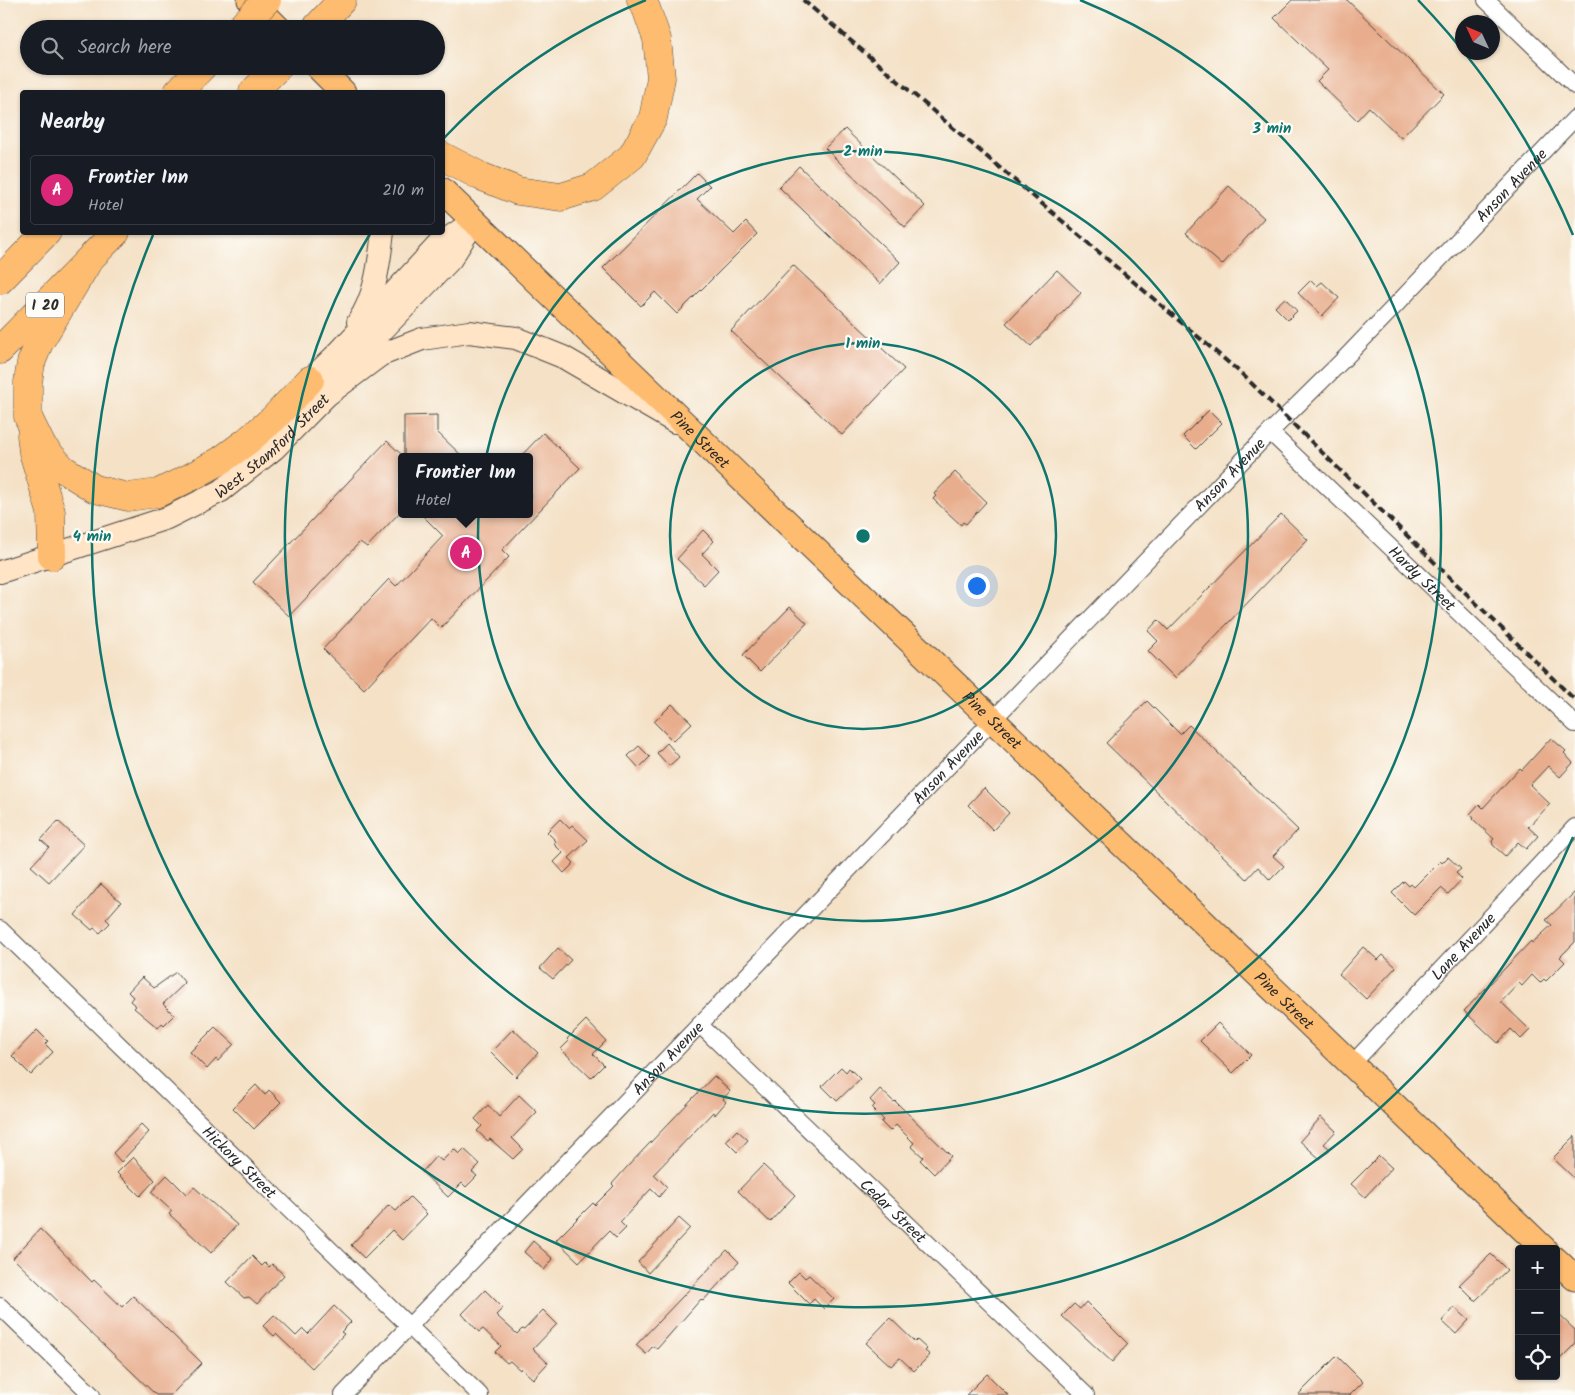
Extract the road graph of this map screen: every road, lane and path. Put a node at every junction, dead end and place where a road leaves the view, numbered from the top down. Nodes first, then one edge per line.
1 (250, 0) edge
2 (267, 0) edge
3 (342, 0) edge
4 (641, 0) edge
5 (1486, 0) edge
6 (248, 20) edge
7 (270, 20) edge
8 (323, 20) edge
9 (194, 75) edge
10 (269, 75) edge
11 (326, 75) edge
12 (1575, 86) edge
13 (180, 90) edge
14 (255, 90) edge
15 (341, 90) edge
16 (1575, 118) edge
17 (445, 158) edge
18 (445, 193) edge
19 (474, 221) junction
20 (44, 235) edge
21 (113, 235) edge
22 (383, 235) edge
23 (26, 254) junction
24 (89, 260) junction
25 (0, 264) edge
26 (0, 280) edge
27 (0, 350) edge
28 (339, 352) junction
29 (318, 388) junction
30 (28, 417) junction
31 (1270, 432) junction
32 (696, 434) junction
33 (52, 556) junction
34 (0, 572) edge
35 (994, 720) junction
36 (1575, 724) edge
37 (1575, 827) edge
38 (0, 929) edge
39 (700, 1025) junction
40 (1352, 1064) junction
41 (1540, 1245) edge
42 (1560, 1264) edge
43 (1575, 1278) edge
44 (0, 1306) edge
45 (409, 1327) junction
46 (92, 1395) edge
47 (343, 1395) edge
48 (480, 1395) edge
49 (1086, 1395) edge

1 - 7 main road
2 - 6 highway, bridge
3 - 8 highway
4 - 17 highway
5 - 12 street
9 - 13 highway
10 - 14 highway
11 - 15 main road
16 - 31 street, Anson Avenue
18 - 19 main road, Pine Street
19 - 28 main road
19 - 29 main road, West Stamford Street
19 - 32 main road, Pine Street
20 - 23 highway
21 - 24 highway, I 20
22 - 28 main road
23 - 25 highway
23 - 26 highway
24 - 27 highway, I 20
24 - 30 highway
28 - 29 main road
29 - 30 highway
29 - 32 main road
29 - 33 main road, West Stamford Street
30 - 33 highway
31 - 35 street, Anson Avenue
31 - 36 street, Hardy Street
32 - 35 main road, Pine Street
33 - 34 main road, West Stamford Street
35 - 39 street, Anson Avenue
35 - 40 main road, Pine Street
37 - 40 street, Lane Avenue
38 - 45 street, Hickory Street
39 - 45 street, Anson Avenue
39 - 49 street, Cedar Street
40 - 41 main road, Pine Street
42 - 43 main road
44 - 46 street
45 - 47 street, Anson Avenue
45 - 48 street, Hickory Street

